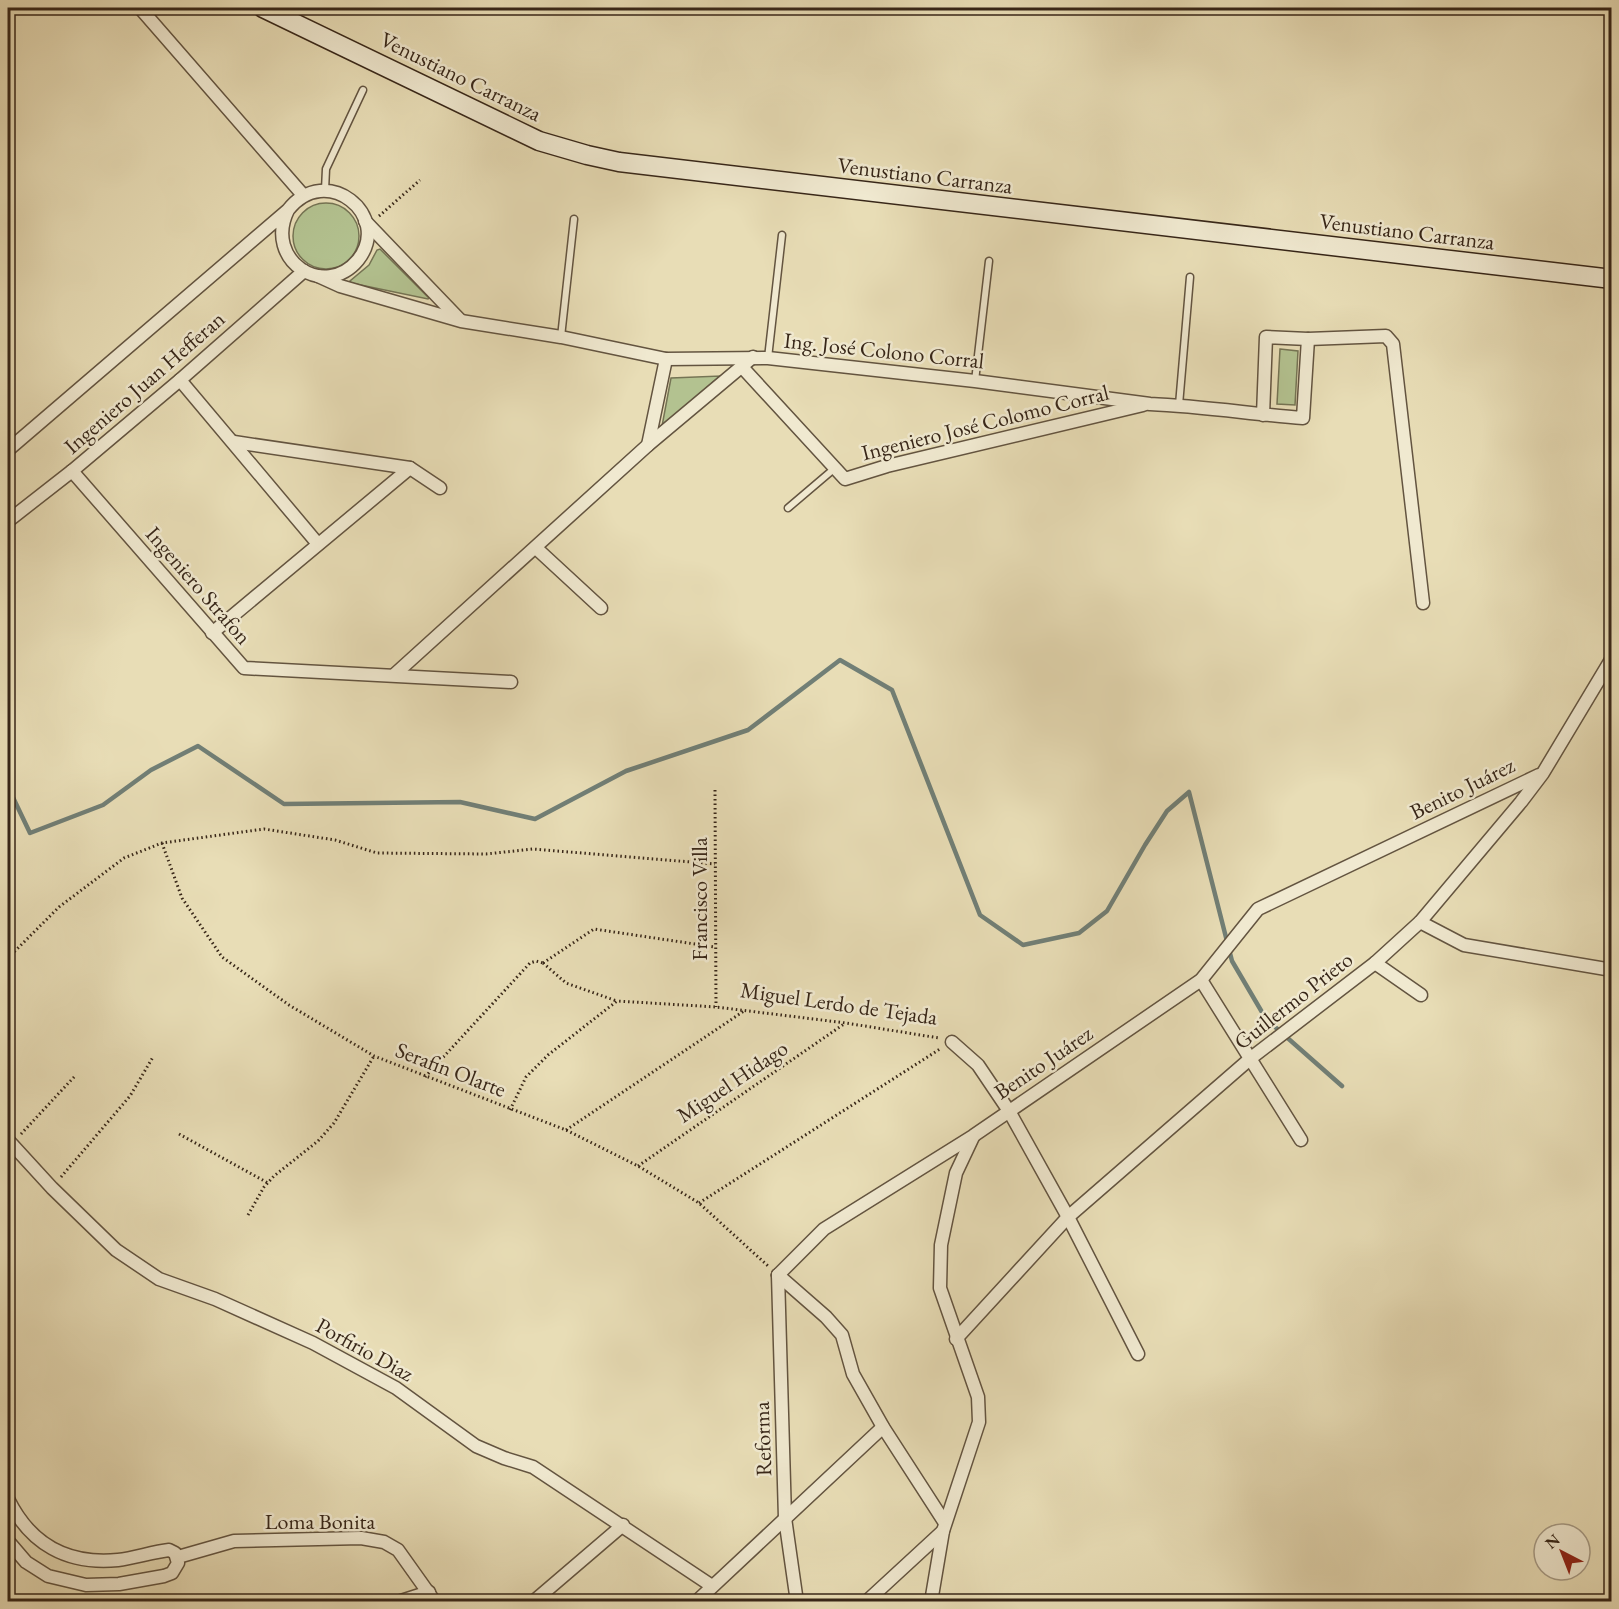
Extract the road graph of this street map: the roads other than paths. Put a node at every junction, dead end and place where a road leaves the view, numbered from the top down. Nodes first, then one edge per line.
1 (140, 8) edge
2 (263, 8) edge
3 (363, 90) dead end
4 (325, 190) junction
5 (303, 195) junction
6 (288, 210) junction
7 (574, 219) dead end
8 (367, 223) junction
9 (782, 235) dead end
10 (989, 261) dead end
11 (304, 271) junction
12 (318, 276) junction
13 (1190, 277) dead end
14 (1611, 279) edge
15 (461, 321) junction
16 (561, 337) junction
17 (1308, 339) junction
18 (753, 357) junction
19 (768, 358) junction
20 (666, 359) junction
21 (742, 367) junction
22 (180, 381) junction
23 (975, 381) junction
24 (1150, 404) junction
25 (1179, 405) junction
26 (1263, 415) junction
27 (234, 442) junction
28 (648, 445) junction
29 (8, 450) edge
30 (410, 468) junction
31 (835, 468) junction
32 (72, 471) junction
33 (440, 488) dead end
34 (788, 508) dead end
35 (8, 521) edge
36 (318, 544) junction
37 (536, 548) junction
38 (1423, 603) dead end
39 (601, 608) dead end
40 (212, 633) junction
41 (1611, 657) edge
42 (394, 675) junction
43 (511, 682) dead end
44 (1543, 773) junction
45 (1420, 922) junction
46 (1375, 963) junction
47 (1611, 970) edge
48 (1201, 980) junction
49 (1421, 995) dead end
50 (952, 1042) road end
51 (1251, 1058) junction
52 (1009, 1110) junction
53 (973, 1136) junction
54 (1301, 1140) dead end
55 (10, 1142) edge
56 (1068, 1217) junction
57 (778, 1275) junction
58 (956, 1339) junction
59 (1138, 1354) dead end
60 (883, 1427) junction
61 (8, 1499) edge
62 (785, 1518) junction
63 (623, 1525) junction
64 (944, 1527) junction
65 (8, 1541) edge
66 (178, 1557) junction
67 (712, 1586) junction
68 (432, 1597) edge
69 (398, 1602) edge
70 (533, 1602) edge
71 (696, 1602) edge
72 (797, 1602) edge
73 (866, 1602) edge
74 (931, 1602) edge

1 - 5 street
2 - 14 main road, Venustiano Carranza
3 - 4 lane
4 - 5 street
4 - 8 street
5 - 6 street
6 - 11 street
6 - 29 street, Ingeniero Juan Hefferan
7 - 16 lane
8 - 12 street
8 - 15 street
9 - 19 lane
10 - 23 lane
11 - 12 street
11 - 22 street, Ingeniero Juan Hefferan
12 - 15 street, Ing. José Colono Corral
13 - 25 lane
15 - 16 street, Ing. José Colono Corral
16 - 20 street, Ing. José Colono Corral
17 - 26 street, Ing. José Colono Corral
17 - 26 street
17 - 38 street
18 - 19 street, Ing. José Colono Corral
18 - 20 street, Ing. José Colono Corral
18 - 21 street
19 - 23 street, Ing. José Colono Corral
20 - 28 street
21 - 28 street
21 - 31 street, Ingeniero José Colomo Corral
22 - 27 street
22 - 32 street, Ingeniero Juan Hefferan
23 - 24 street, Ing. José Colono Corral
24 - 25 street, Ing. José Colono Corral
24 - 31 street, Ingeniero José Colomo Corral
25 - 26 street, Ing. José Colono Corral
27 - 30 street
27 - 36 street
28 - 37 street
30 - 33 street
30 - 36 street
31 - 34 lane, Ingeniero José Colomo Corral
32 - 35 street, Ingeniero Juan Hefferan
32 - 40 street, Ingeniero Strafon
36 - 40 street
37 - 39 street
37 - 42 street
40 - 42 street, Ingeniero Strafon
41 - 44 street, Guillermo Prieto
42 - 43 street, Ingeniero Strafon
44 - 45 street, Guillermo Prieto
44 - 48 street, Benito Juárez
45 - 46 street, Guillermo Prieto
45 - 47 street
46 - 49 street
46 - 51 street, Guillermo Prieto
48 - 51 street
48 - 52 street, Benito Juárez
50 - 52 street, Miguel Lerdo de Tejada
51 - 54 street
51 - 56 street, Guillermo Prieto
52 - 53 street, Benito Juárez
52 - 56 street, Miguel Lerdo de Tejada
53 - 57 street
53 - 58 street, Benito Juárez
55 - 63 street, Porfirio Diaz
56 - 58 street, Guillermo Prieto
56 - 59 street, Miguel Lerdo de Tejada
57 - 60 street
57 - 62 street, Reforma
58 - 64 street, Benito Juárez
60 - 62 street
60 - 64 street
61 - 66 street, Loma Bonita
62 - 67 street
62 - 72 street, Reforma
63 - 67 street, Porfirio Diaz
63 - 70 street
64 - 73 street
64 - 74 street, Benito Juárez
65 - 66 street
66 - 68 street, Loma Bonita
67 - 71 street
68 - 69 street

